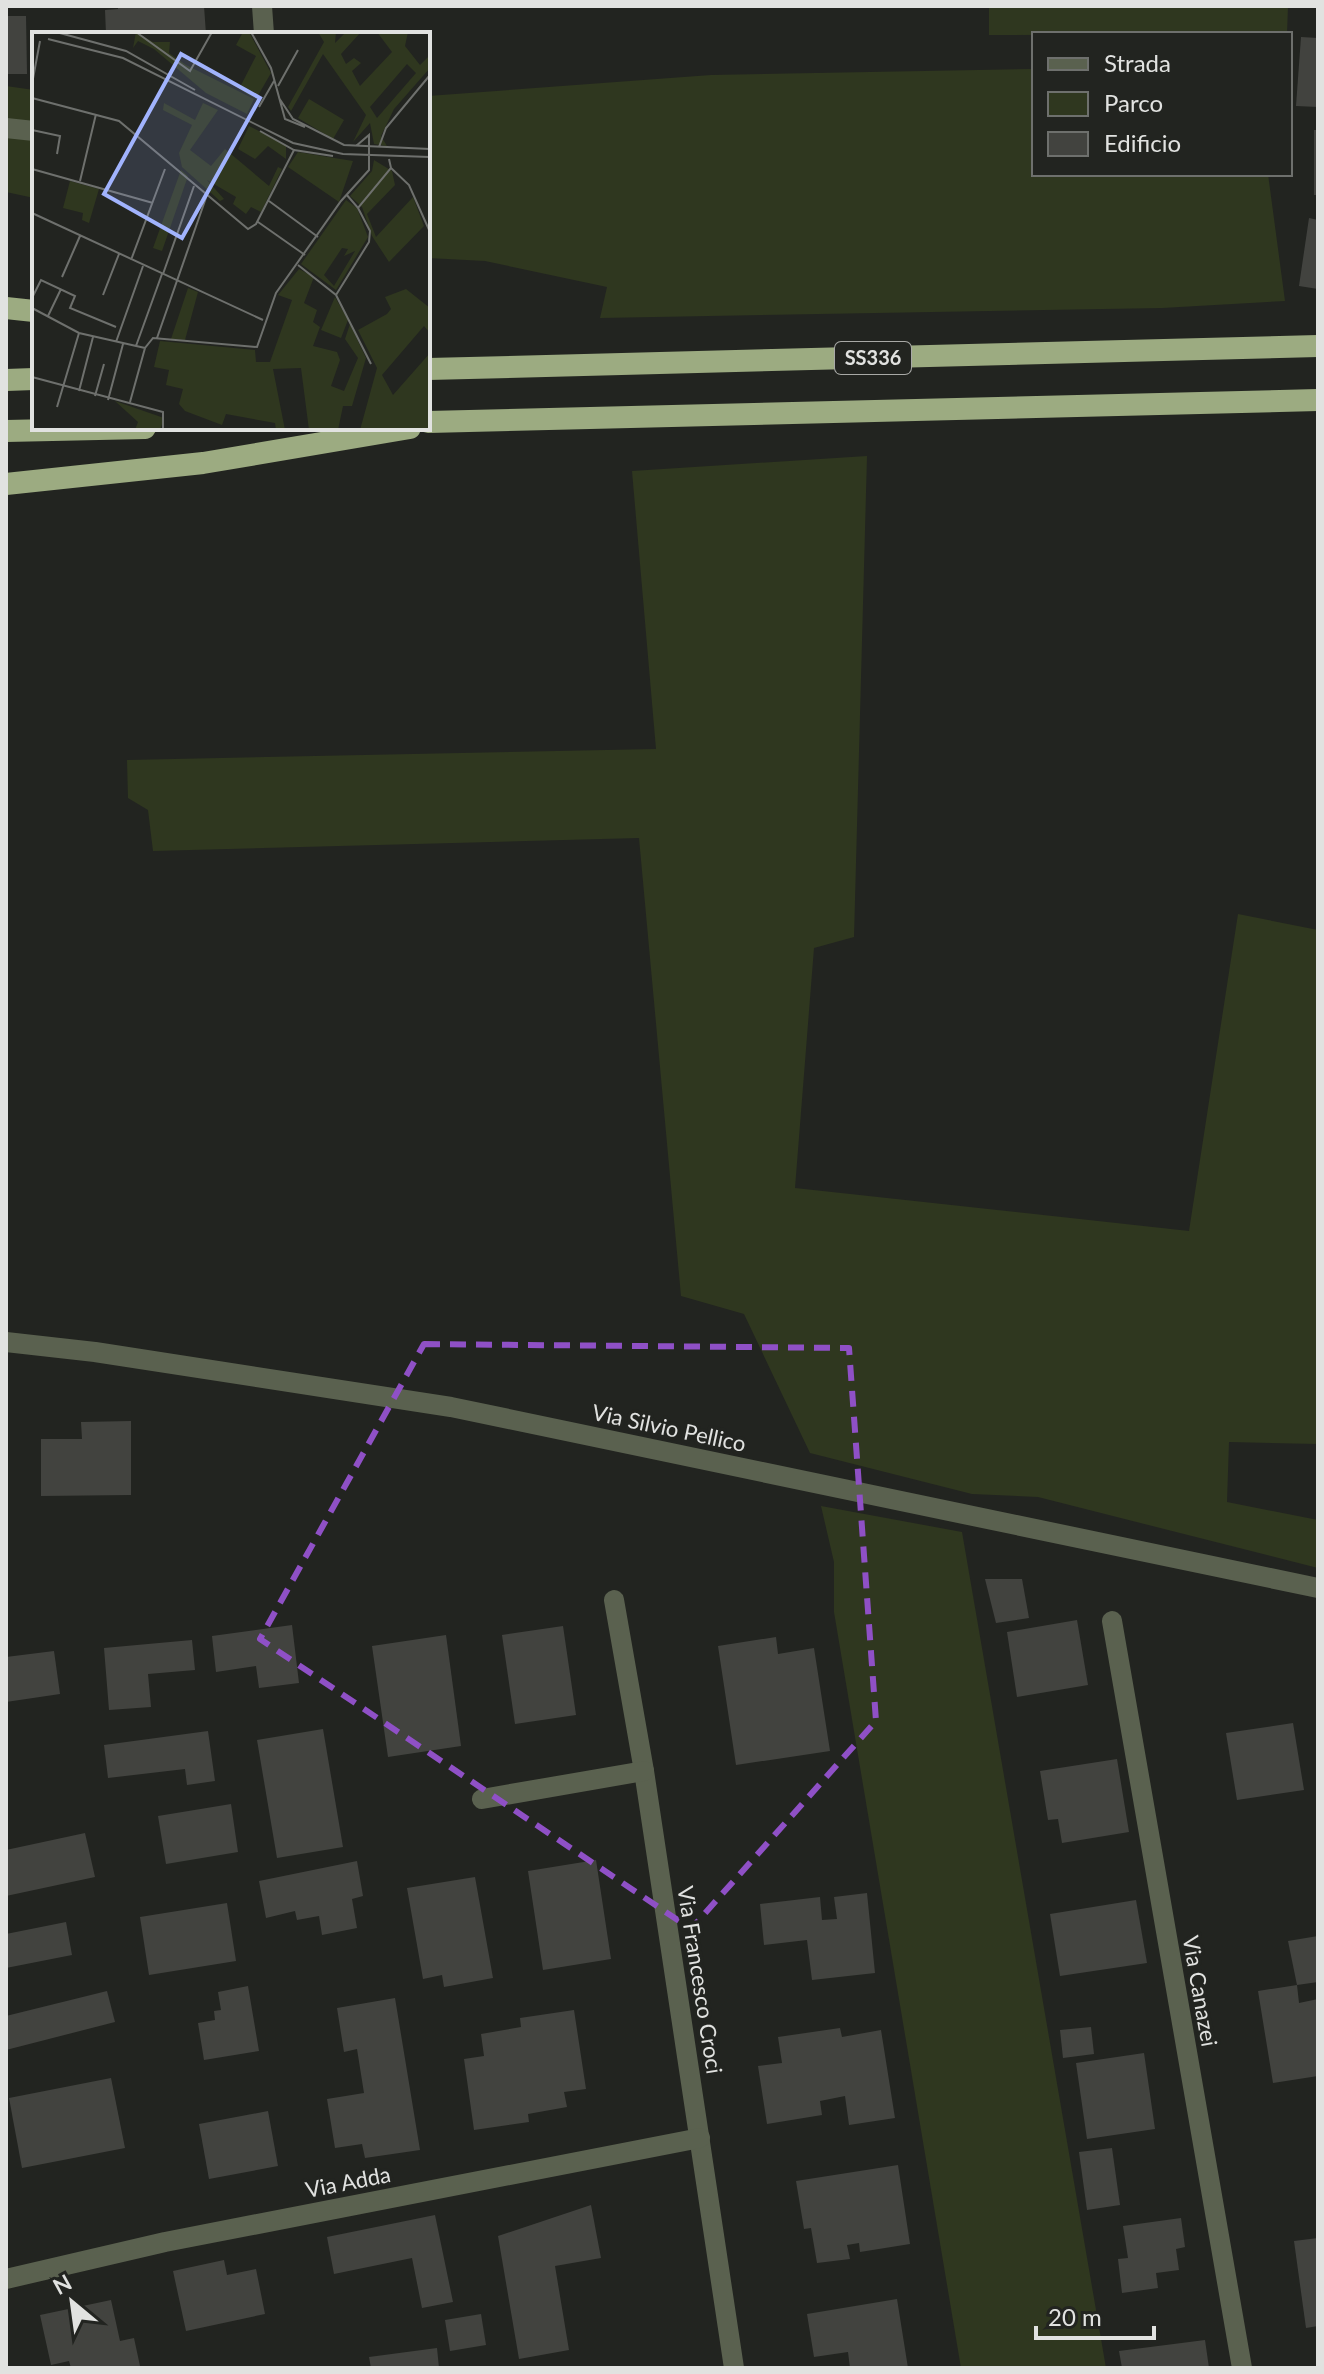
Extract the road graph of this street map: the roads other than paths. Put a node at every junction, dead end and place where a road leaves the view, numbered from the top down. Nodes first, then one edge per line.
1 (262, 6) edge
2 (264, 32) edge
3 (6, 128) edge
4 (32, 131) edge
5 (6, 308) edge
6 (32, 311) edge
7 (1318, 346) edge
8 (434, 368) edge
9 (32, 379) edge
10 (6, 380) edge
11 (1318, 400) edge
12 (435, 423) edge
13 (52, 430) edge
14 (398, 430) edge
15 (6, 431) edge
16 (6, 484) edge
17 (6, 1342) edge
18 (1318, 1588) edge
19 (614, 1600) dead end
20 (1112, 1621) dead end
21 (644, 1771) junction
22 (482, 1799) dead end
23 (700, 2138) junction
24 (6, 2279) edge
25 (734, 2368) edge
26 (1242, 2368) edge

1 - 2 street
3 - 4 street
5 - 6 highway
7 - 8 highway, SS336
9 - 10 highway
11 - 12 highway
13 - 15 highway
14 - 16 highway
17 - 18 street, Via Silvio Pellico
19 - 21 street, Via Francesco Croci
20 - 26 street, Via Canazei
21 - 22 street
21 - 23 street, Via Francesco Croci
23 - 24 street, Via Adda
23 - 25 street, Via Francesco Croci

